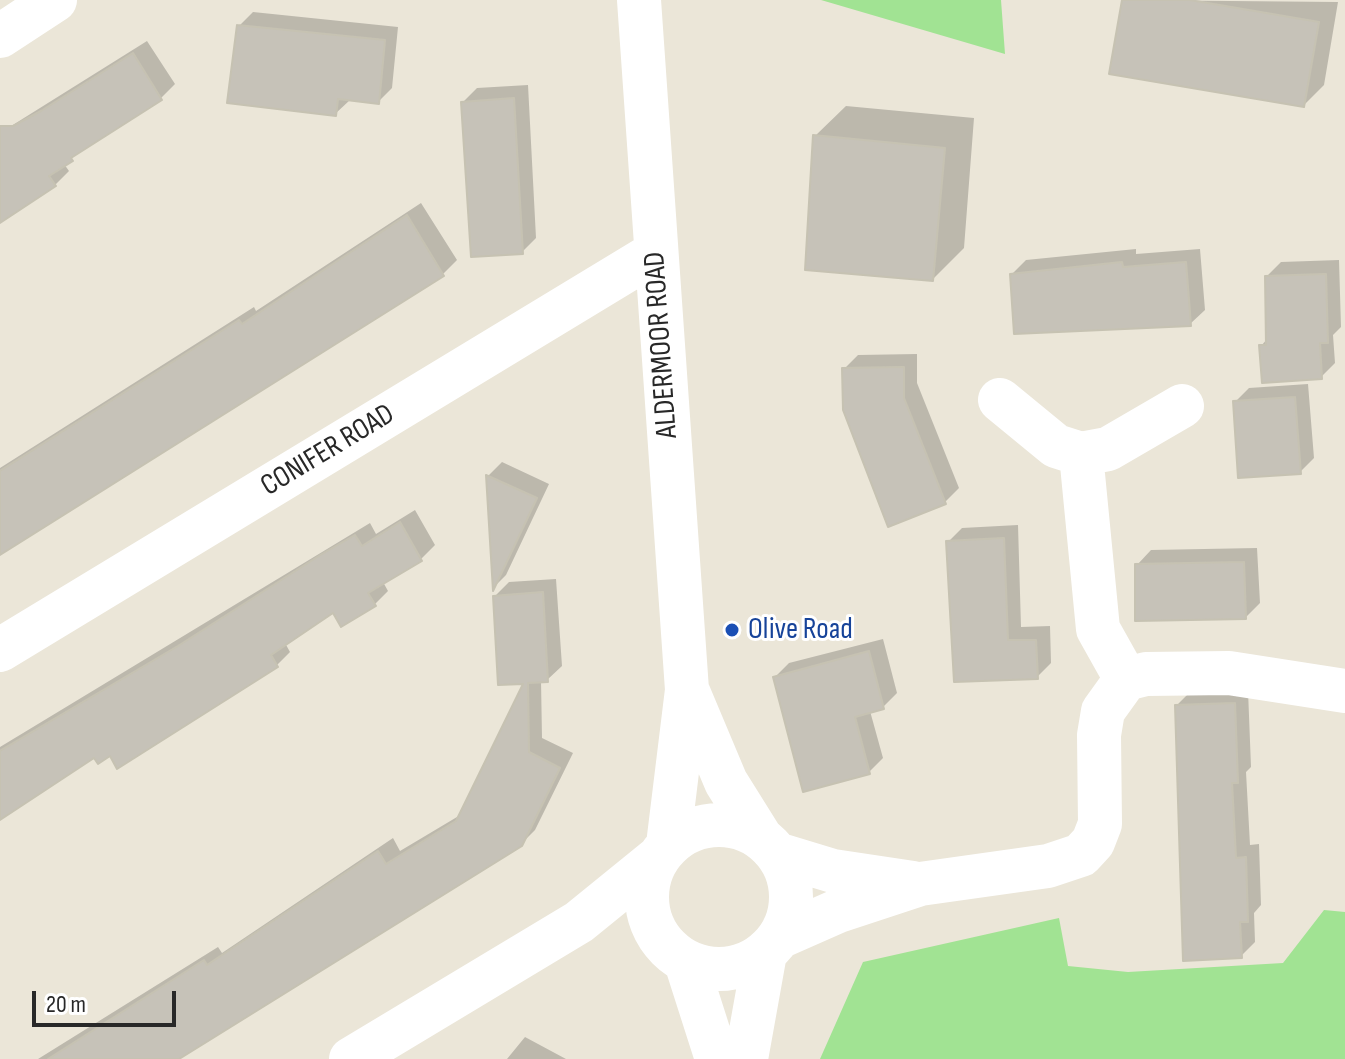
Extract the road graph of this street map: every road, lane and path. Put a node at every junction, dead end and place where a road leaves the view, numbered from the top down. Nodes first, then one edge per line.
1 (55, 0) edge
2 (639, 0) edge
3 (0, 36) edge
4 (655, 253) junction
5 (1000, 400) dead end
6 (1182, 406) dead end
7 (1081, 454) junction
8 (0, 650) edge
9 (1126, 679) junction
10 (687, 690) junction
11 (1345, 691) edge
12 (769, 846) junction
13 (664, 851) junction
14 (920, 884) junction
15 (579, 922) junction
16 (772, 945) junction
17 (676, 954) junction
18 (351, 1059) edge
19 (717, 1059) edge
20 (746, 1059) edge

1 - 3 street
2 - 4 street, ALDERMOOR ROAD
4 - 8 street, CONIFER ROAD
4 - 10 street, ALDERMOOR ROAD
5 - 7 street
6 - 7 street
7 - 9 street
9 - 11 street
9 - 14 street
10 - 12 street, ALDERMOOR ROAD
10 - 13 street, ALDERMOOR ROAD
12 - 13 street
12 - 14 street
12 - 16 street
13 - 15 street
13 - 17 street
14 - 16 street
15 - 17 street
15 - 18 street
16 - 17 street
16 - 20 street
17 - 19 street

